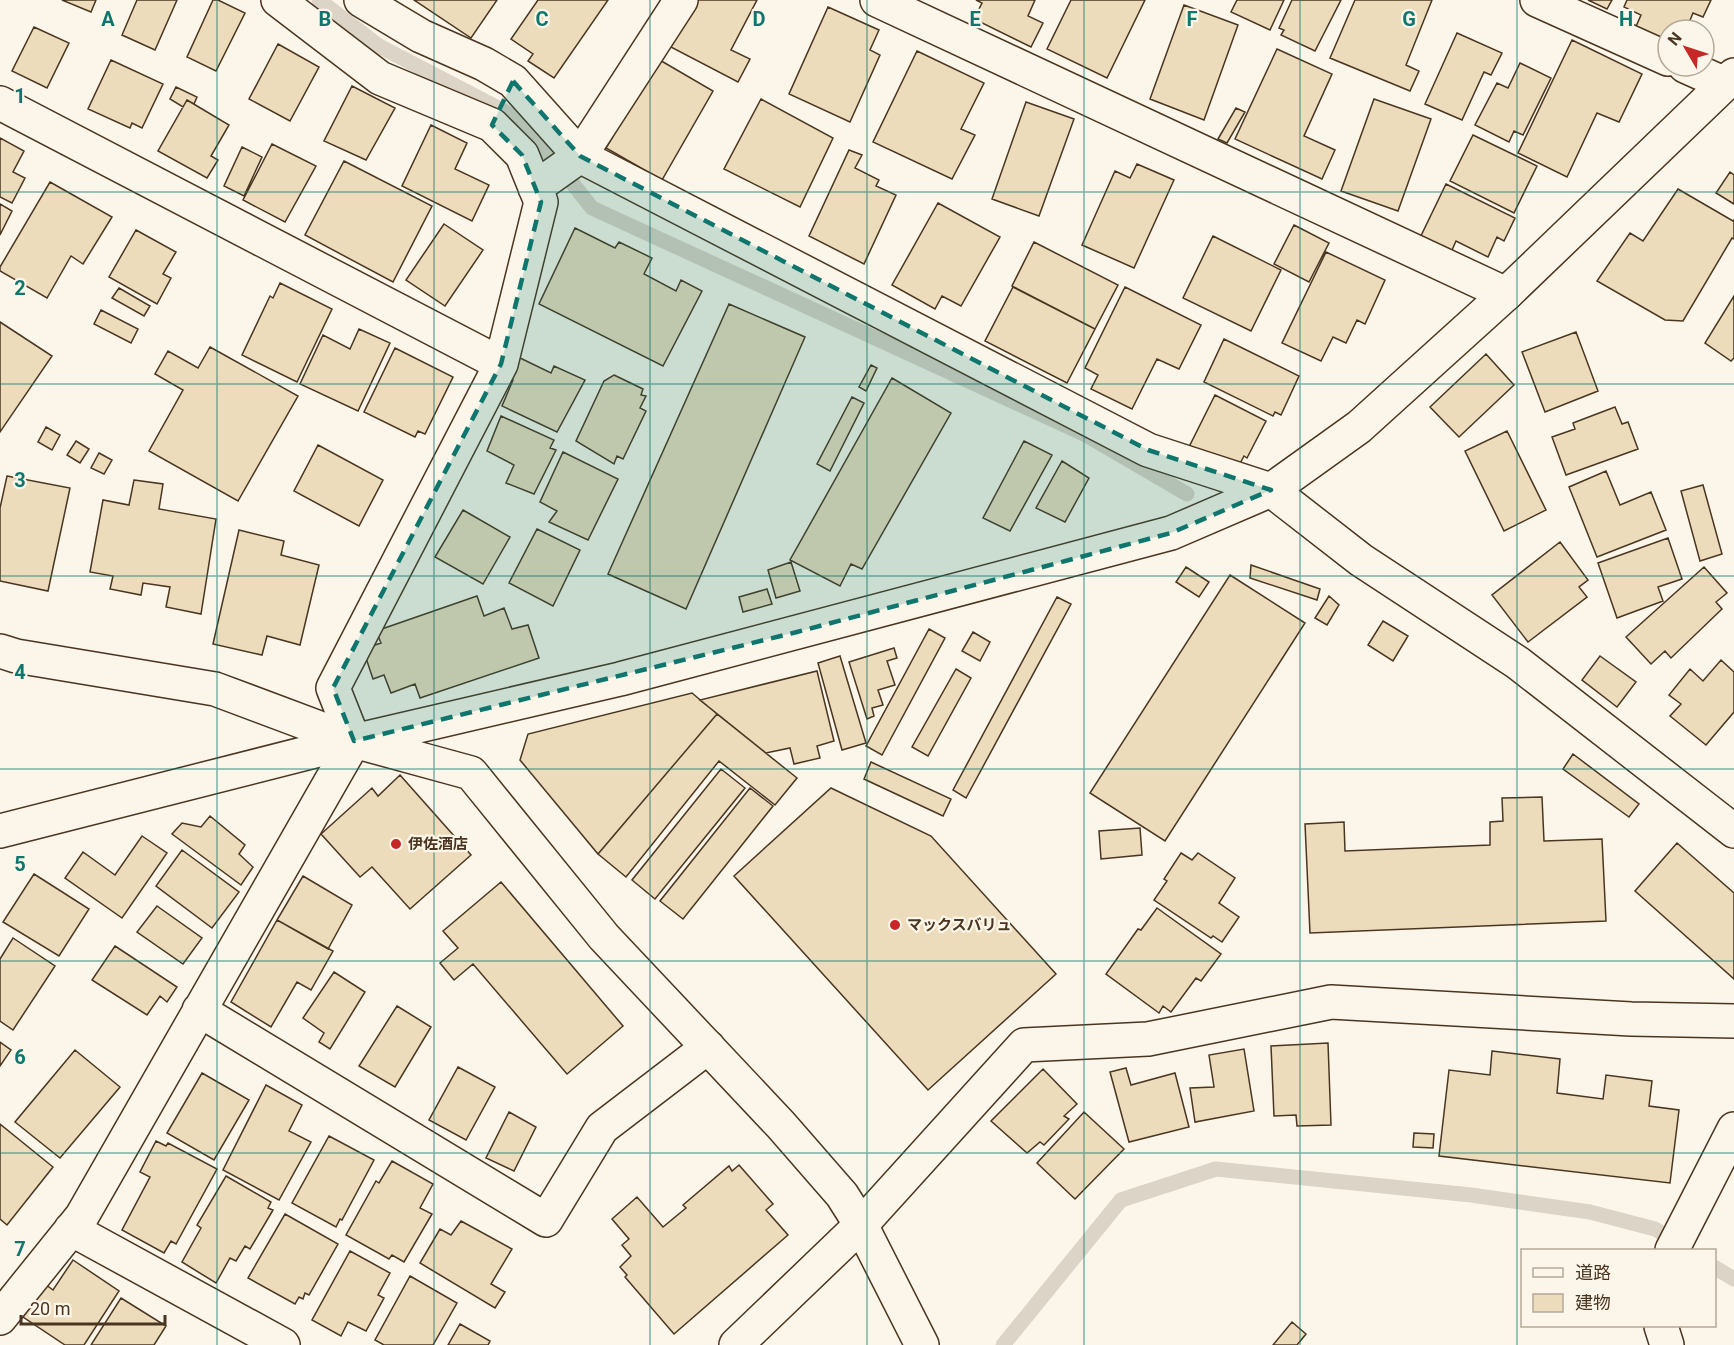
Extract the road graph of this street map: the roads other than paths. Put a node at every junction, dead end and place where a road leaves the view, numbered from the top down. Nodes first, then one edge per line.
1 (278, 0) edge
2 (681, 0) edge
3 (877, 0) edge
4 (1536, 0) edge
5 (371, 3) edge
6 (1656, 53) edge
7 (1730, 80) edge
8 (513, 81) junction
9 (0, 103) edge
10 (492, 125) junction
11 (580, 156) junction
12 (535, 188) junction
13 (1506, 294) junction
14 (501, 364) junction
15 (1271, 490) junction
16 (0, 651) edge
17 (354, 741) junction
18 (0, 831) edge
19 (1734, 831) edge
20 (199, 1010) junction
21 (1734, 1021) edge
22 (708, 1047) junction
23 (1734, 1129) edge
24 (861, 1225) junction
25 (71, 1229) junction
26 (1673, 1249) edge
27 (0, 1318) edge
28 (1661, 1327) edge
29 (283, 1345) edge
30 (736, 1345) edge
31 (922, 1345) edge
32 (1667, 1345) edge

1 - 10 street
2 - 11 street
3 - 13 street
4 - 6 street
5 - 8 street
7 - 13 street
8 - 10 street
8 - 11 street
9 - 14 street
10 - 12 street
11 - 12 street
11 - 15 street
12 - 14 street
13 - 15 street
14 - 17 street
15 - 17 street
15 - 19 street
16 - 17 street
17 - 18 street
17 - 20 street
17 - 22 street
20 - 22 street
20 - 25 street
21 - 24 street
22 - 24 street
23 - 26 street
24 - 30 street
24 - 31 street
25 - 27 street
25 - 29 street
28 - 32 street

